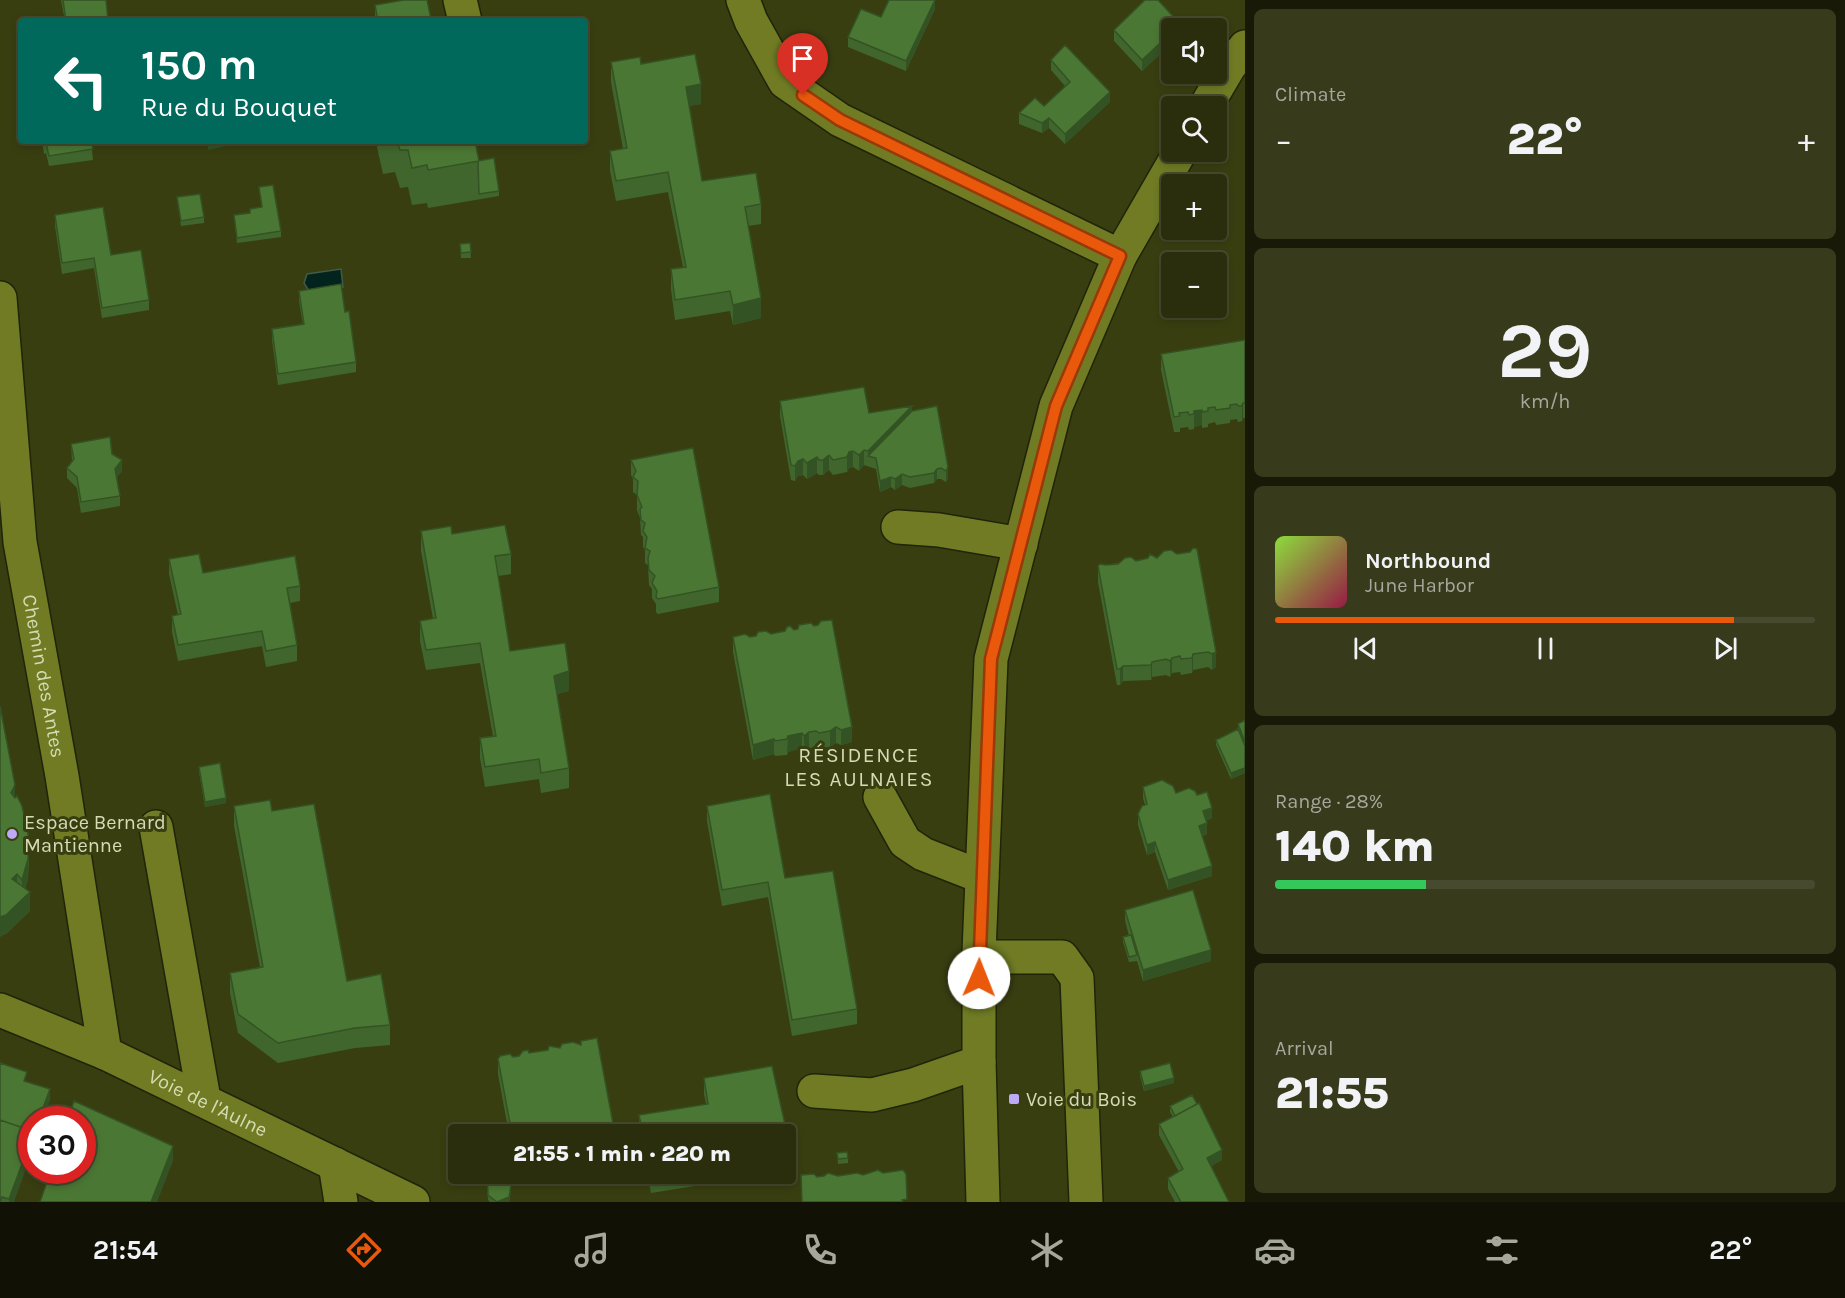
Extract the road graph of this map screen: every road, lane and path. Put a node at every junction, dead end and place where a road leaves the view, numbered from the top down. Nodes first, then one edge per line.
1 (460, 0) edge
2 (743, 0) edge
3 (464, 18) edge
4 (1245, 47) edge
5 (1212, 96) edge
6 (1174, 162) edge
7 (1120, 256) junction
8 (0, 298) edge
9 (898, 527) dead end
10 (1021, 544) junction
11 (880, 797) dead end
12 (156, 827) dead end
13 (982, 877) junction
14 (979, 957) junction
15 (0, 1010) edge
16 (105, 1053) junction
17 (979, 1062) junction
18 (814, 1091) dead end
19 (204, 1099) junction
20 (335, 1164) junction
21 (341, 1202) edge
22 (413, 1202) edge
23 (984, 1202) edge
24 (1086, 1202) edge

1 - 3 street
2 - 7 street
4 - 5 street
6 - 7 street
7 - 10 street
8 - 16 street, Chemin des Antes
9 - 10 street
10 - 13 street
11 - 13 street
12 - 19 street
13 - 14 street
14 - 17 street
14 - 24 street
15 - 16 street, Voie de l'Aulne
16 - 19 street, Voie de l'Aulne
17 - 18 street
17 - 23 street
19 - 20 street, Voie de l'Aulne
20 - 21 street
20 - 22 street, Voie de l'Aulne

